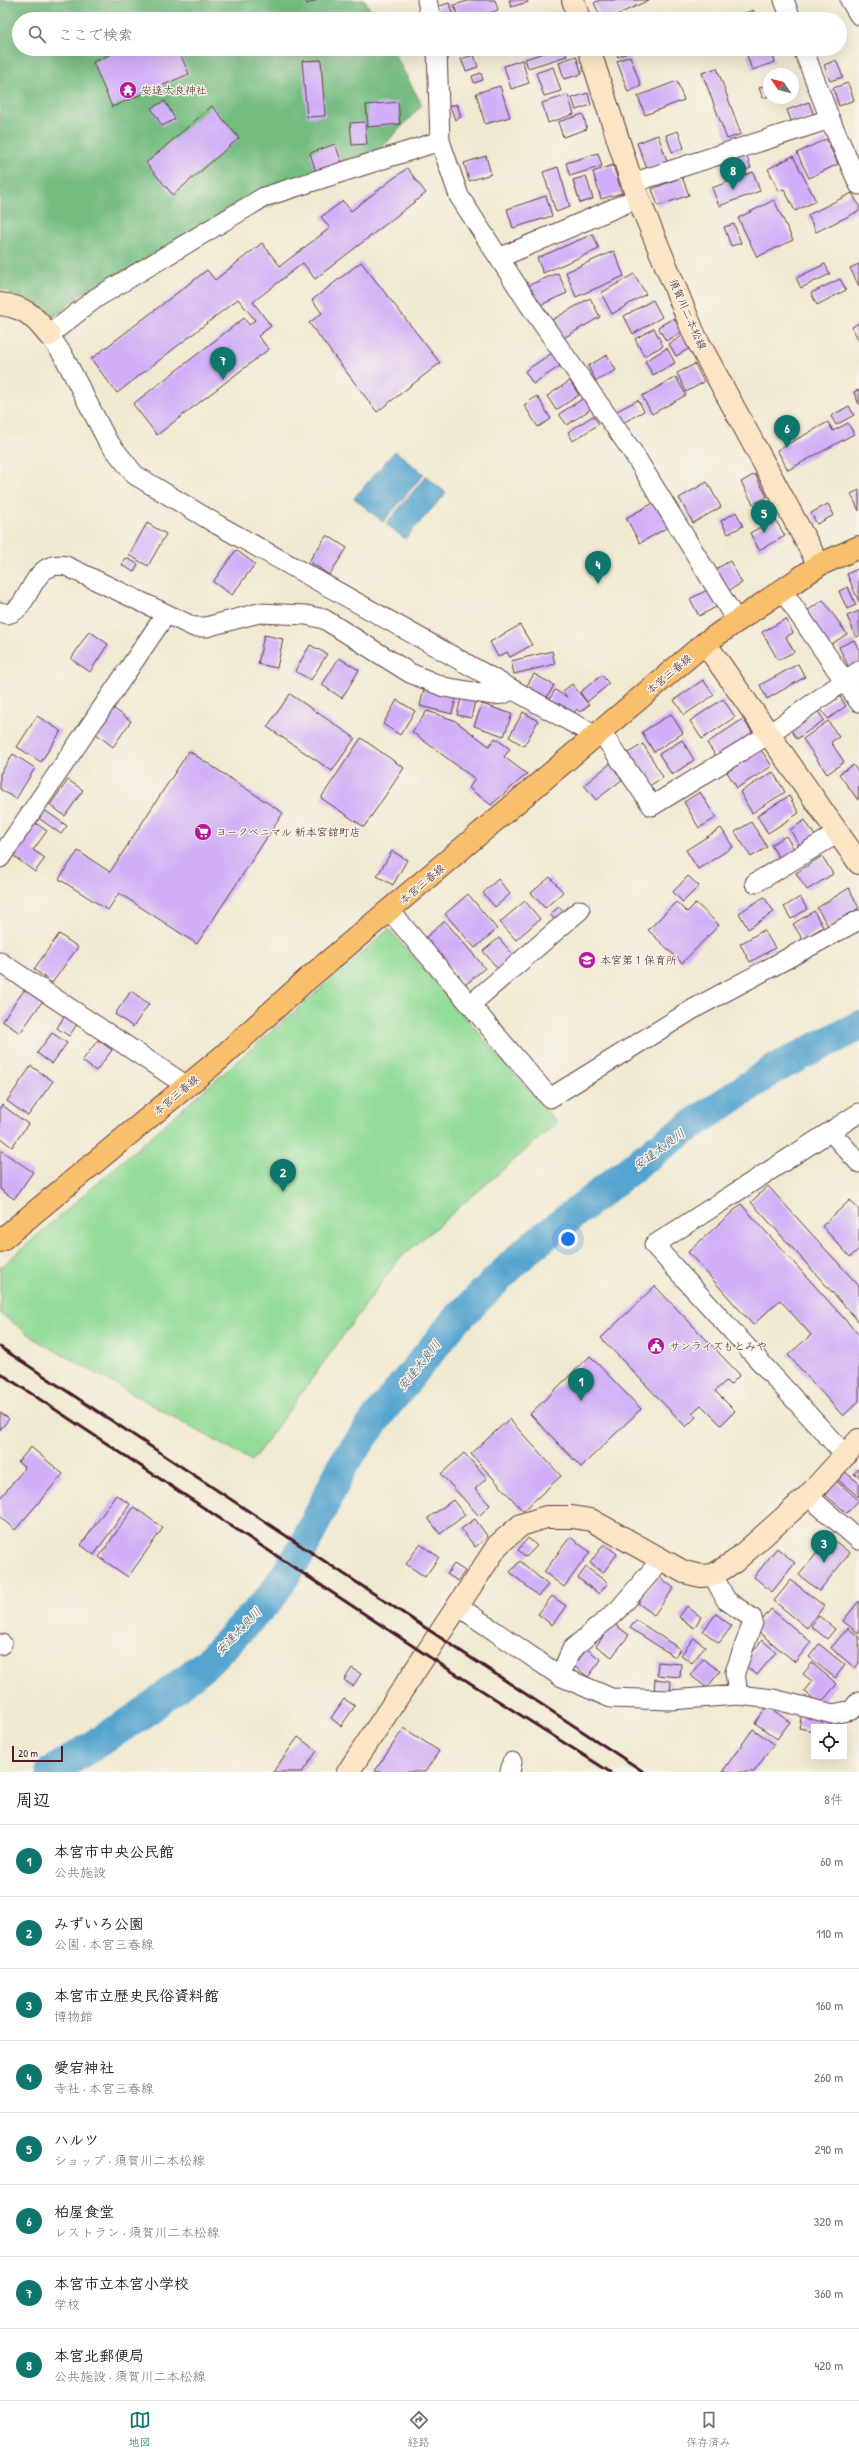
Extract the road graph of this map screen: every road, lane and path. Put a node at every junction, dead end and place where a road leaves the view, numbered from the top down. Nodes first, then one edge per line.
1 (427, 0) edge
2 (573, 0) edge
3 (784, 0) edge
4 (850, 0) edge
5 (430, 12) edge
6 (577, 12) edge
7 (788, 12) edge
8 (859, 16) edge
9 (437, 56) edge
10 (591, 56) edge
11 (806, 56) edge
12 (830, 119) junction
13 (440, 141) junction
14 (859, 185) edge
15 (635, 191) junction
16 (499, 258) junction
17 (0, 304) edge
18 (49, 335) junction
19 (859, 547) edge
20 (819, 565) junction
21 (782, 590) junction
22 (0, 612) edge
23 (166, 614) junction
24 (736, 620) junction
25 (705, 643) junction
26 (851, 676) edge
27 (512, 690) junction
28 (859, 702) edge
29 (598, 734) junction
30 (769, 734) junction
31 (838, 833) junction
32 (0, 858) edge
33 (859, 863) edge
34 (755, 883) dead end
35 (580, 910) dead end
36 (390, 911) junction
37 (859, 920) edge
38 (0, 962) edge
39 (470, 1004) junction
40 (186, 1086) junction
41 (859, 1113) edge
42 (830, 1132) junction
43 (859, 1163) edge
44 (0, 1241) edge
45 (855, 1444) edge
46 (808, 1496) junction
47 (859, 1540) edge
48 (661, 1560) junction
49 (713, 1575) junction
50 (458, 1606) junction
51 (560, 1676) junction
52 (738, 1695) junction
53 (859, 1701) edge
54 (348, 1772) edge

1 - 5 street
2 - 6 street
3 - 7 street
4 - 8 street
9 - 13 street
10 - 15 street, 須賀川二本松線
11 - 12 street
12 - 14 street
12 - 15 street
13 - 16 street
13 - 18 street
15 - 16 street
15 - 20 street, 須賀川二本松線
16 - 24 street
17 - 18 street
18 - 27 street
19 - 20 main road, 本宮三春線
20 - 21 main road, 本宮三春線
21 - 24 main road, 本宮三春線
21 - 26 street
22 - 23 street
23 - 27 street
23 - 32 street
24 - 25 main road, 本宮三春線
25 - 29 main road, 本宮三春線
25 - 30 street
26 - 28 street
26 - 30 street
27 - 29 street
29 - 30 street
29 - 36 main road, 本宮三春線
30 - 31 street
31 - 33 street
31 - 34 street
35 - 39 street
36 - 39 street
36 - 40 main road, 本宮三春線
37 - 39 street
38 - 40 street
40 - 44 main road, 本宮三春線
41 - 42 street
42 - 43 street
42 - 45 street
45 - 46 street
46 - 47 street
46 - 49 street
48 - 49 street
48 - 50 street
48 - 51 street
49 - 52 street
50 - 51 street
50 - 54 street
51 - 52 street
52 - 53 street

